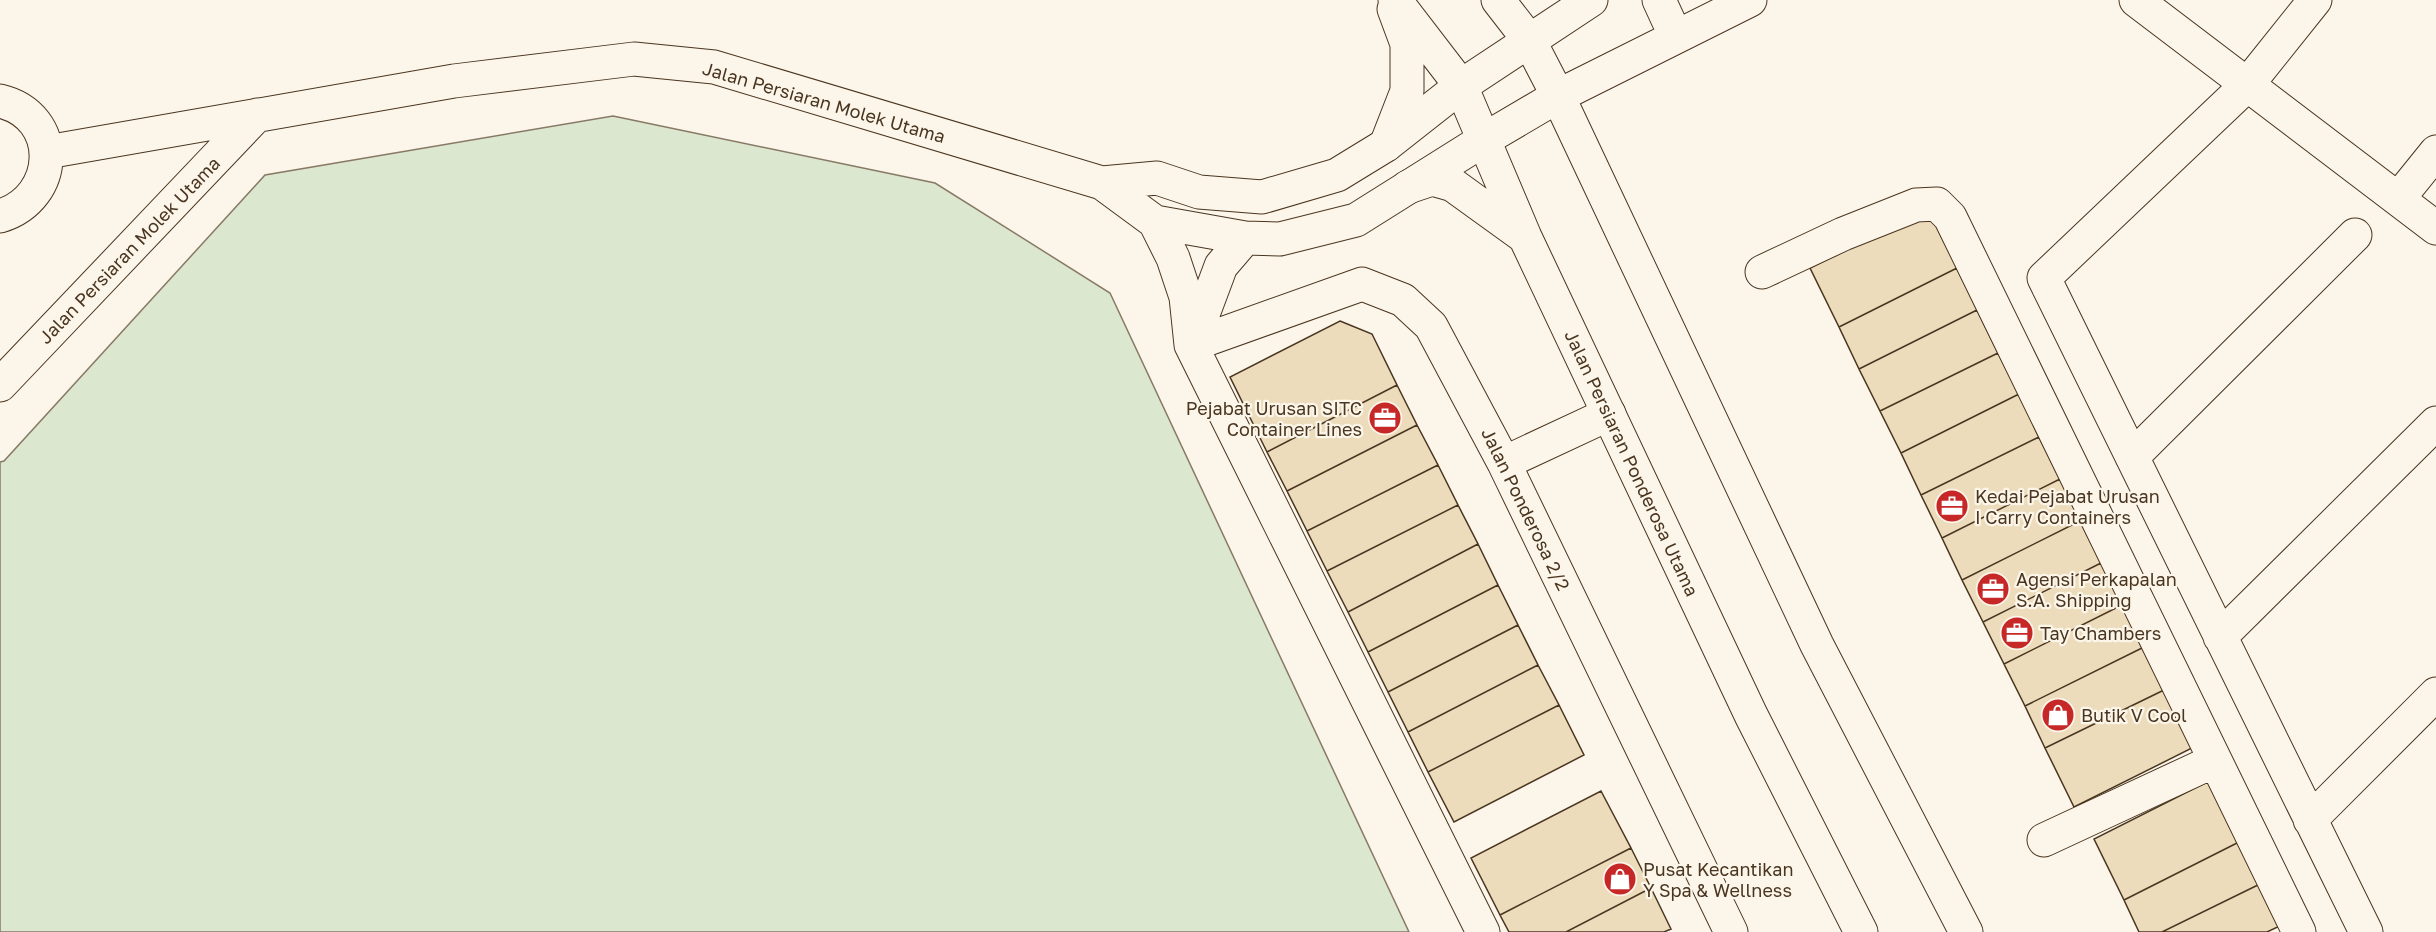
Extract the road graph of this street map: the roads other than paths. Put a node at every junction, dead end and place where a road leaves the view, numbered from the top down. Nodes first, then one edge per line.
1 (1393, 0) edge
2 (1498, 0) edge
3 (1590, 0) edge
4 (1659, 0) edge
5 (1750, 0) edge
6 (2136, 0) edge
7 (2315, 0) edge
8 (1676, 37) junction
9 (1529, 40) junction
10 (2247, 85) junction
11 (1461, 86) junction
12 (1558, 96) junction
13 (0, 101) edge
14 (257, 116) junction
15 (1485, 139) junction
16 (1386, 145) junction
17 (47, 152) junction
18 (2436, 153) edge
19 (1102, 183) junction
20 (1408, 187) junction
21 (2398, 199) junction
22 (0, 216) edge
23 (1155, 222) junction
24 (2436, 228) edge
25 (2355, 235) dead end
26 (1525, 237) junction
27 (1245, 238) junction
28 (1762, 272) dead end
29 (1191, 345) junction
30 (0, 385) edge
31 (1609, 414) junction
32 (2436, 423) edge
33 (2132, 457) junction
34 (1504, 463) junction
35 (2220, 637) junction
36 (2436, 694) edge
37 (2214, 760) junction
38 (2310, 820) junction
39 (2044, 840) dead end
40 (1483, 932) edge
41 (1731, 932) edge
42 (1861, 932) edge
43 (1966, 932) edge
44 (2299, 932) edge
45 (2366, 932) edge

1 - 11 street, Jalan Persiaran Ponderosa Utama
1 - 16 street
2 - 9 street
3 - 9 street, Jalan Persiaran Molek Utama
4 - 8 street
5 - 8 street, Jalan Persiaran Molek Utama
6 - 10 street
7 - 10 street
8 - 12 street, Jalan Persiaran Molek Utama
9 - 11 street, Jalan Persiaran Molek Utama
9 - 12 street
10 - 21 street
10 - 33 street
11 - 15 street, Jalan Persiaran Ponderosa Utama
11 - 16 street, Jalan Persiaran Molek Utama
12 - 15 street, Jalan Persiaran Molek Utama
12 - 43 street
13 - 17 street
14 - 17 street, Jalan Persiaran Molek Utama
14 - 19 street, Jalan Persiaran Molek Utama
14 - 30 street, Jalan Persiaran Molek Utama
15 - 20 street, Jalan Persiaran Molek Utama
15 - 26 street, Jalan Persiaran Ponderosa Utama
16 - 19 street, Jalan Persiaran Molek Utama
17 - 22 street
18 - 21 street
19 - 23 street, Jalan Persiaran Molek Utama
20 - 26 street
20 - 27 street, Jalan Persiaran Molek Utama
21 - 24 street
23 - 27 street, Jalan Persiaran Molek Utama
23 - 29 street
25 - 33 street
26 - 31 street, Jalan Persiaran Ponderosa Utama
27 - 29 street
28 - 37 street
29 - 34 street, Jalan Ponderosa 2/2
29 - 40 street
31 - 34 street
31 - 42 street, Jalan Persiaran Ponderosa Utama
32 - 35 street
33 - 35 street
34 - 41 street, Jalan Ponderosa 2/2
35 - 38 street
36 - 38 street
37 - 39 street
37 - 44 street
38 - 45 street

